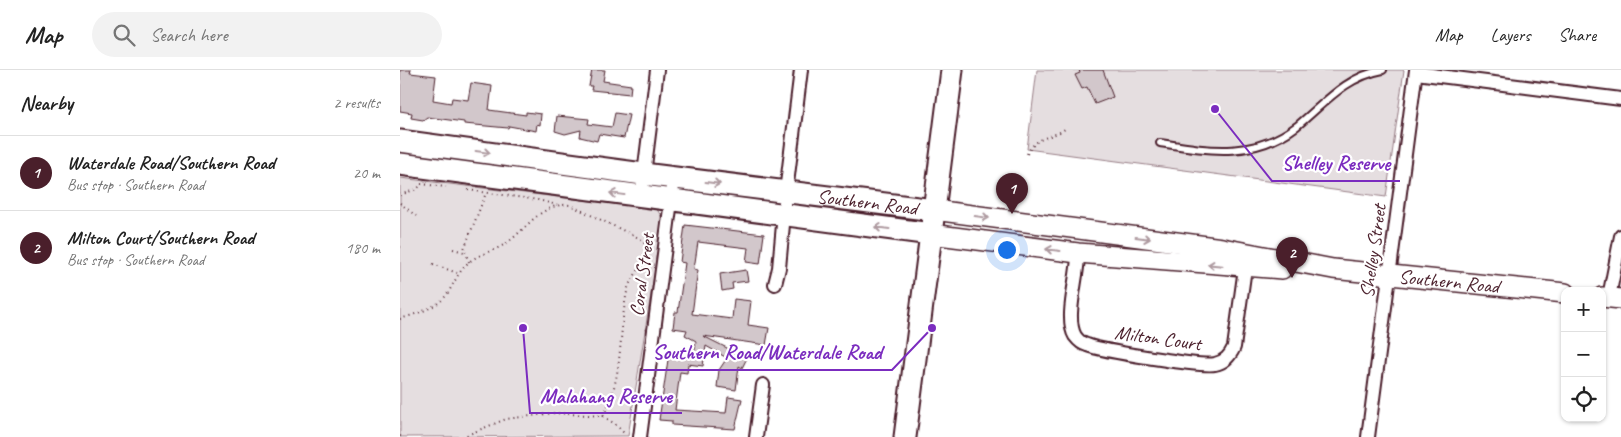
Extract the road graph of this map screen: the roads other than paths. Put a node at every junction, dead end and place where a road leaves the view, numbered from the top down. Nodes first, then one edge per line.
1 (657, 70) edge
2 (801, 70) edge
3 (952, 70) edge
4 (1382, 70) edge
5 (1414, 71) edge
6 (1621, 100) edge
7 (400, 141) edge
8 (1160, 143) dead end
9 (400, 164) edge
10 (441, 167) junction
11 (643, 174) junction
12 (674, 178) junction
13 (786, 192) junction
14 (641, 198) junction
15 (671, 201) junction
16 (934, 210) junction
17 (784, 216) junction
18 (930, 234) junction
19 (1621, 236) edge
20 (1078, 253) junction
21 (1245, 268) junction
22 (1334, 269) junction
23 (1389, 274) junction
24 (775, 284) dead end
25 (1561, 293) edge
26 (1612, 298) edge
27 (763, 385) dead end
28 (640, 437) edge
29 (756, 437) edge
30 (905, 437) edge
31 (1368, 437) edge

1 - 11 street
2 - 13 street
3 - 16 main road
4 - 8 lane
5 - 6 street
5 - 23 street, Shelley Street
7 - 10 main road, Southern Road
9 - 10 main road, Southern Road
10 -> 11 main road, Southern Road
14 -> 10 main road, Southern Road
11 - 12 main road, Southern Road
11 - 14 street
12 -> 13 main road, Southern Road
12 - 15 street, Coral Street
13 - 16 main road, Southern Road
13 - 17 street
14 - 15 main road, Southern Road
15 - 17 main road, Southern Road
15 - 28 street, Coral Street
16 - 18 main road
16 -> 22 main road, Southern Road
18 -> 17 main road, Southern Road
17 - 24 street
20 -> 18 main road, Southern Road
18 - 30 main road
19 - 26 street
21 -> 20 main road, Southern Road
20 - 21 street, Milton Court
21 - 22 main road, Southern Road
22 - 23 main road, Southern Road
23 - 25 main road, Southern Road
23 - 31 street, Shelley Street
27 - 29 street

